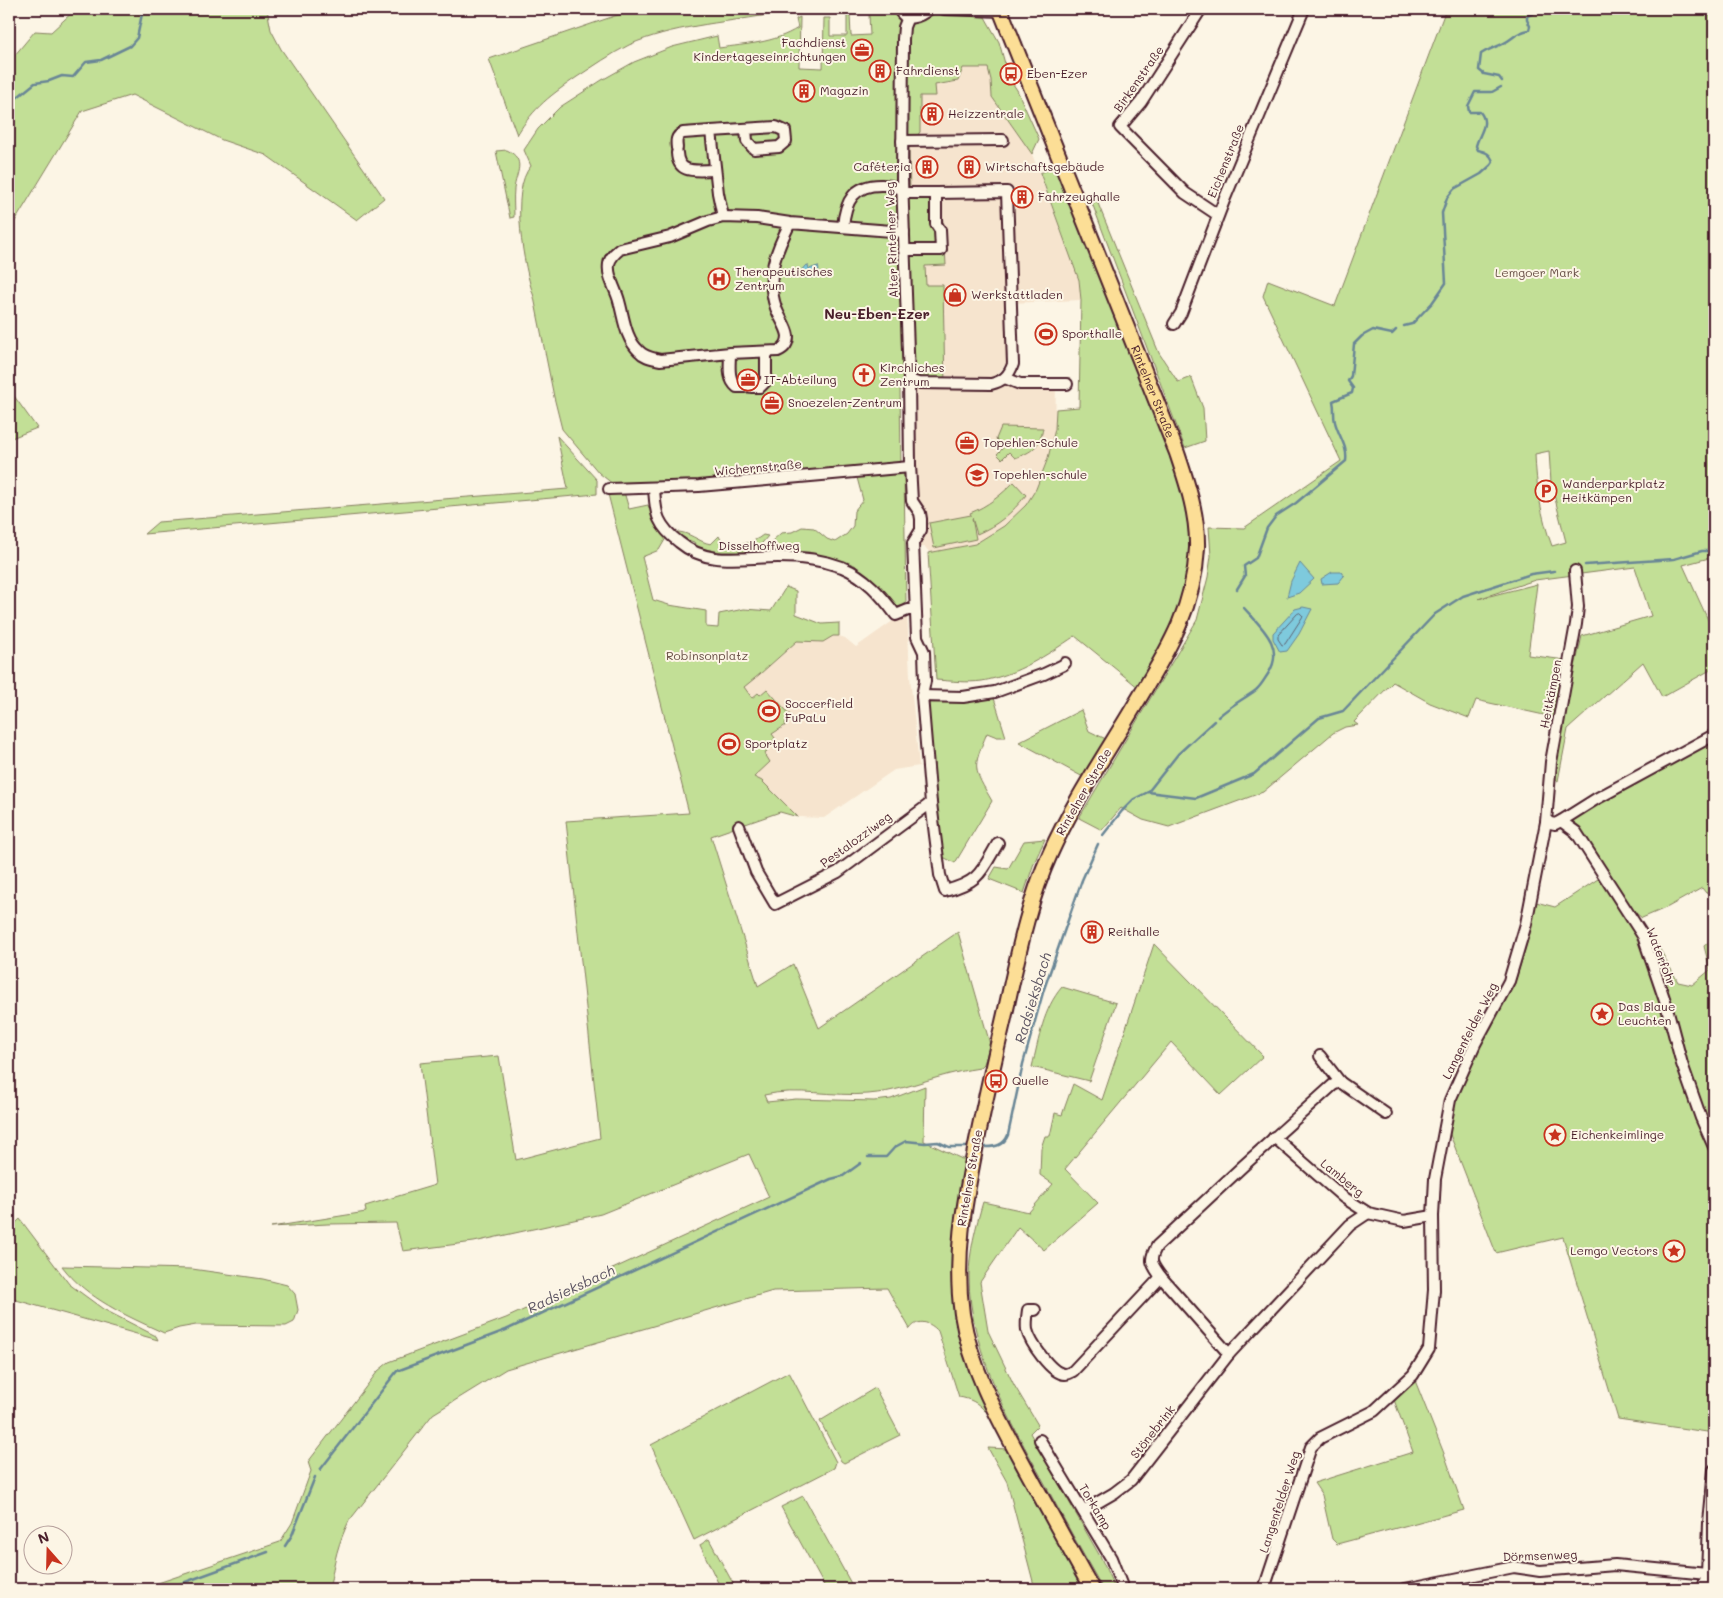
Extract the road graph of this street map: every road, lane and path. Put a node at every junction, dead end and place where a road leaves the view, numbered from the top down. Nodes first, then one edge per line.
1 (899, 9) edge
2 (929, 9) edge
3 (944, 9) edge
4 (1201, 9) edge
5 (1304, 9) edge
6 (1004, 10) edge
7 (908, 17) junction
8 (746, 129) dead end
9 (712, 131) junction
10 (1003, 140) dead end
11 (902, 141) junction
12 (715, 170) junction
13 (903, 191) junction
14 (936, 193) junction
15 (1218, 215) junction
16 (723, 217) junction
17 (790, 223) junction
18 (843, 227) junction
19 (904, 232) junction
20 (904, 250) junction
21 (1174, 324) dead end
22 (766, 352) junction
23 (730, 353) junction
24 (1005, 378) junction
25 (909, 380) junction
26 (1067, 384) dead end
27 (910, 467) junction
28 (609, 489) dead end
29 (654, 489) junction
30 (1575, 571) dead end
31 (915, 610) junction
32 (1065, 663) dead end
33 (922, 696) junction
34 (1714, 735) edge
35 (931, 803) junction
36 (1562, 820) junction
37 (1546, 822) junction
38 (739, 826) dead end
39 (998, 843) dead end
40 (1320, 1056) dead end
41 (1340, 1082) junction
42 (1386, 1114) dead end
43 (1274, 1137) junction
44 (1714, 1147) edge
45 (1368, 1213) junction
46 (1432, 1216) junction
47 (1161, 1277) junction
48 (1035, 1310) dead end
49 (1229, 1354) junction
50 (1040, 1440) dead end
51 (1714, 1470) edge
52 (1083, 1511) junction
53 (1708, 1574) junction
54 (1092, 1589) edge
55 (1123, 1589) edge
56 (1264, 1589) edge
57 (1405, 1589) edge
58 (1703, 1589) edge

1 - 7 street
2 - 7 street
3 - 6 street
4 - 15 street, Birkenstraße
5 - 15 street, Eichenstraße
6 - 54 main road, Rintelner Straße
7 - 11 street, Alter Rintelner Weg
8 - 9 street
9 - 12 street
9 - 12 street
10 - 11 street
11 - 13 street, Alter Rintelner Weg
12 - 16 street
13 - 14 street
13 - 18 street
13 - 19 street, Alter Rintelner Weg
14 - 20 street
14 - 24 street
15 - 21 street, Eichenstraße
16 - 17 street
16 - 23 street
17 - 18 street
17 - 22 street
18 - 19 street
19 - 20 street, Alter Rintelner Weg
20 - 25 street, Alter Rintelner Weg
22 - 23 street
22 - 23 street
24 - 25 street
24 - 26 street
25 - 27 street, Alter Rintelner Weg
27 - 29 street, Wichernstraße
27 - 31 street, Alter Rintelner Weg
28 - 29 street, Wichernstraße
29 - 31 street, Disselhoffweg
30 - 37 street, Heitkämpen
31 - 33 street, Alter Rintelner Weg
32 - 33 street
33 - 35 street
34 - 36 street
35 - 38 street, Pestalozziweg
35 - 39 street
36 - 37 street
36 - 44 street, Waterfohr
37 - 46 street, Langenfelder Weg
40 - 41 street
41 - 42 street
41 - 43 street
43 - 45 street, Lamberg
43 - 47 street
45 - 46 street, Lamberg
45 - 49 street, Stönebrink
46 - 56 street, Langenfelder Weg
47 - 48 street
47 - 49 street
49 - 52 street, Stönebrink
50 - 52 street, Torkamp
51 - 53 street
52 - 55 street, Torkamp
53 - 57 street, Dörmsenweg
53 - 58 street

